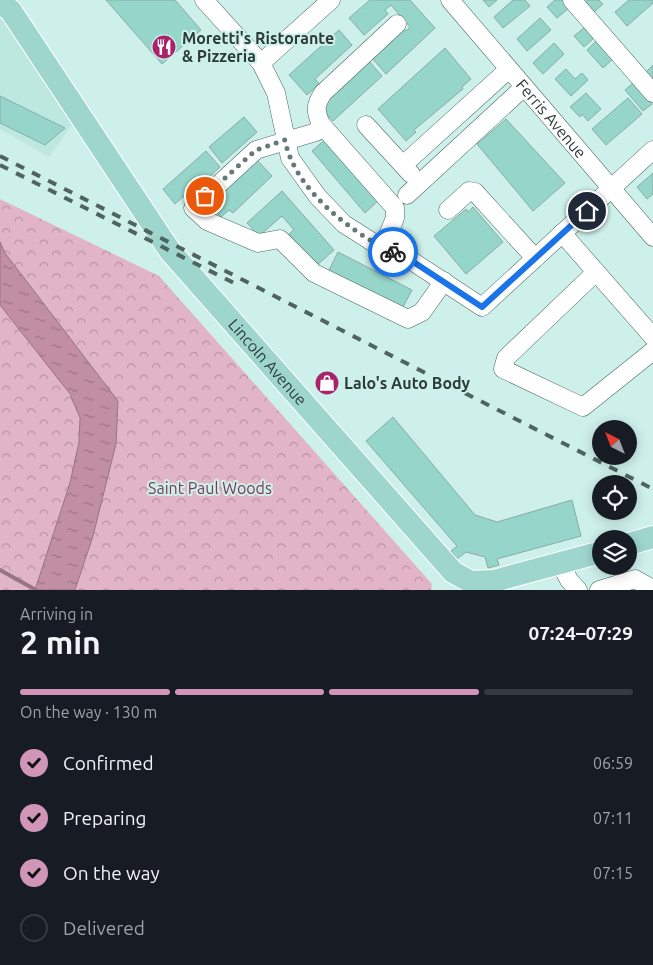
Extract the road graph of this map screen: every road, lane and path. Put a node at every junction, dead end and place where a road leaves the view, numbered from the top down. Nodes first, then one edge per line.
1 (204, 0) edge
2 (330, 0) edge
3 (450, 0) edge
4 (572, 0) edge
5 (7, 4) edge
6 (397, 24) dead end
7 (261, 63) junction
8 (509, 70) junction
9 (524, 87) junction
10 (653, 93) edge
11 (321, 124) junction
12 (366, 125) dead end
13 (285, 140) junction
14 (653, 150) edge
15 (403, 165) junction
16 (611, 188) junction
17 (448, 210) dead end
18 (562, 233) junction
19 (653, 238) edge
20 (383, 247) junction
21 (535, 258) junction
22 (596, 272) junction
23 (444, 281) junction
24 (653, 337) edge
25 (653, 350) edge
26 (653, 537) edge
27 (637, 542) edge
28 (592, 554) edge
29 (560, 563) junction
30 (466, 586) edge
31 (653, 589) edge
32 (578, 590) edge
33 (598, 590) edge

1 - 7 street
2 - 7 street
3 - 8 street, Ferris Avenue
4 - 10 street
5 - 30 main road, Lincoln Avenue
6 - 11 street
7 - 13 street
8 - 9 street, Ferris Avenue
8 - 15 street
9 - 15 street
9 - 16 street, Ferris Avenue
11 - 13 street
11 - 20 street
12 - 15 street
13 - 20 street
13 - 23 street
14 - 16 street
16 - 18 street
16 - 19 street, Ferris Avenue
17 - 21 street
18 - 21 street
18 - 22 street
20 - 23 street
21 - 23 street
22 - 24 street
22 - 25 street
26 - 27 main road
28 - 29 main road, Lincoln Avenue
29 - 30 main road, Lincoln Avenue
29 - 32 street
31 - 33 street

